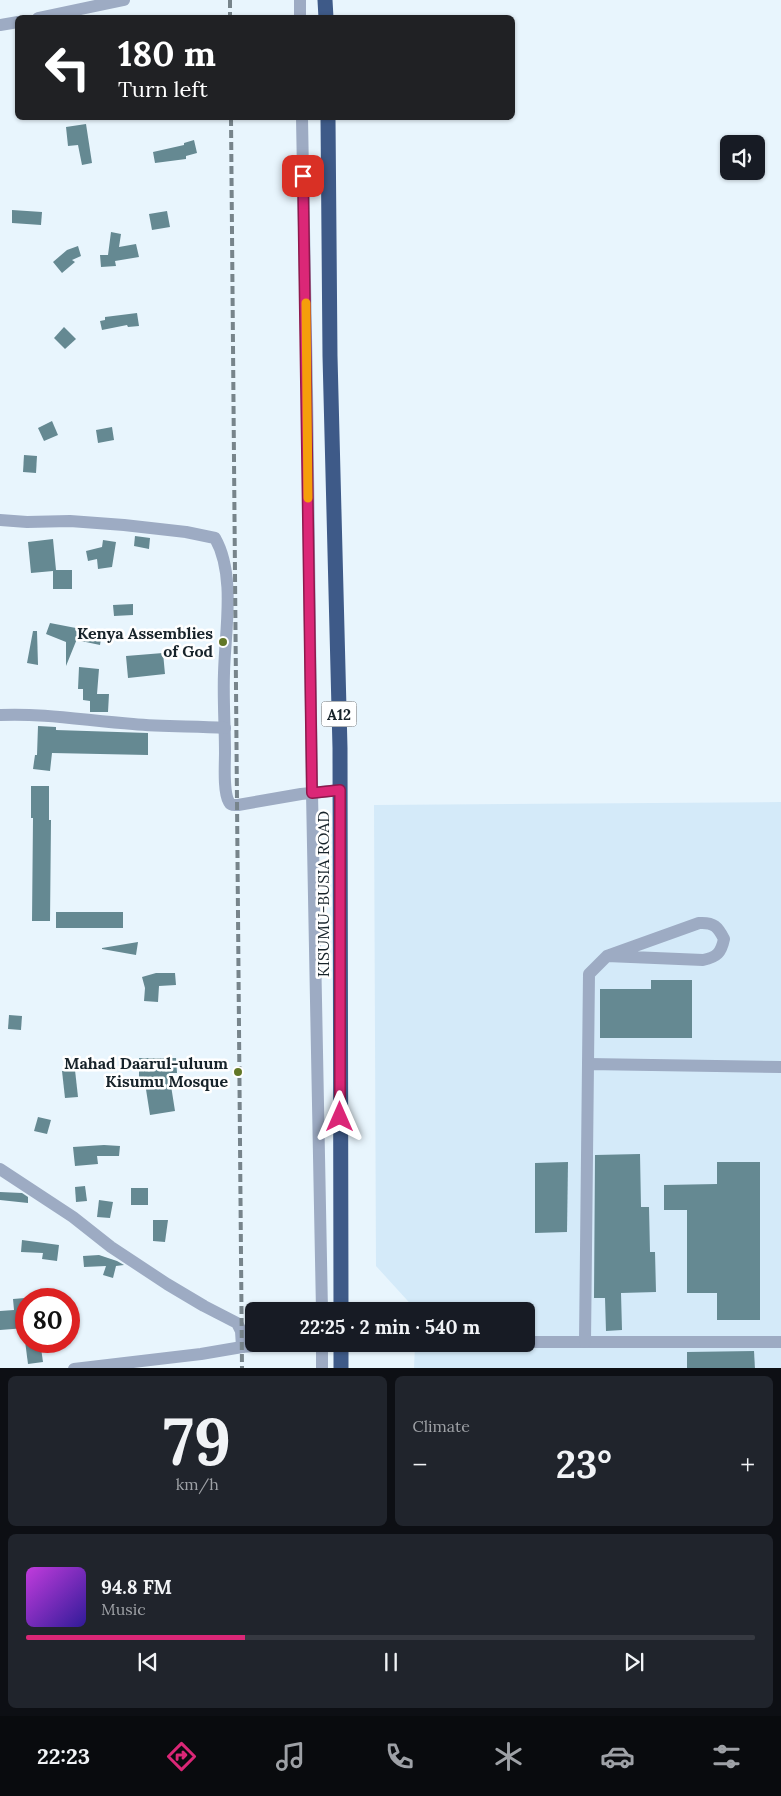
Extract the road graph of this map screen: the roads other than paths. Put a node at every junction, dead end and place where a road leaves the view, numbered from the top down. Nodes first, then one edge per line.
1 (124, 0) edge
2 (300, 0) edge
3 (325, 0) edge
4 (99, 2) edge
5 (49, 15) edge
6 (300, 15) edge
7 (326, 15) edge
8 (15, 22) edge
9 (0, 25) edge
10 (302, 120) edge
11 (328, 120) edge
12 (0, 520) edge
13 (0, 715) edge
14 (224, 728) junction
15 (340, 790) junction
16 (312, 793) junction
17 (607, 956) junction
18 (588, 1064) junction
19 (781, 1066) edge
20 (0, 1169) edge
21 (322, 1302) edge
22 (341, 1302) edge
23 (535, 1342) edge
24 (585, 1342) junction
25 (781, 1342) edge
26 (242, 1347) junction
27 (245, 1347) edge
28 (322, 1352) edge
29 (341, 1352) edge
30 (74, 1368) edge
31 (322, 1368) edge
32 (341, 1368) edge

1 - 4 street
2 - 6 street
3 - 7 highway
4 - 5 street
8 - 9 street
10 - 16 street
11 - 15 highway, KISUMU-BUSIA ROAD / A12
12 - 14 street
13 - 14 street
14 - 16 street
15 - 16 street
15 - 22 highway, KISUMU-BUSIA ROAD / A12
16 - 21 street
17 - 17 street
17 - 18 street
18 - 19 street
18 - 24 street
20 - 26 street
23 - 24 street
24 - 25 street
26 - 27 street
26 - 30 street
28 - 31 street
29 - 32 highway

